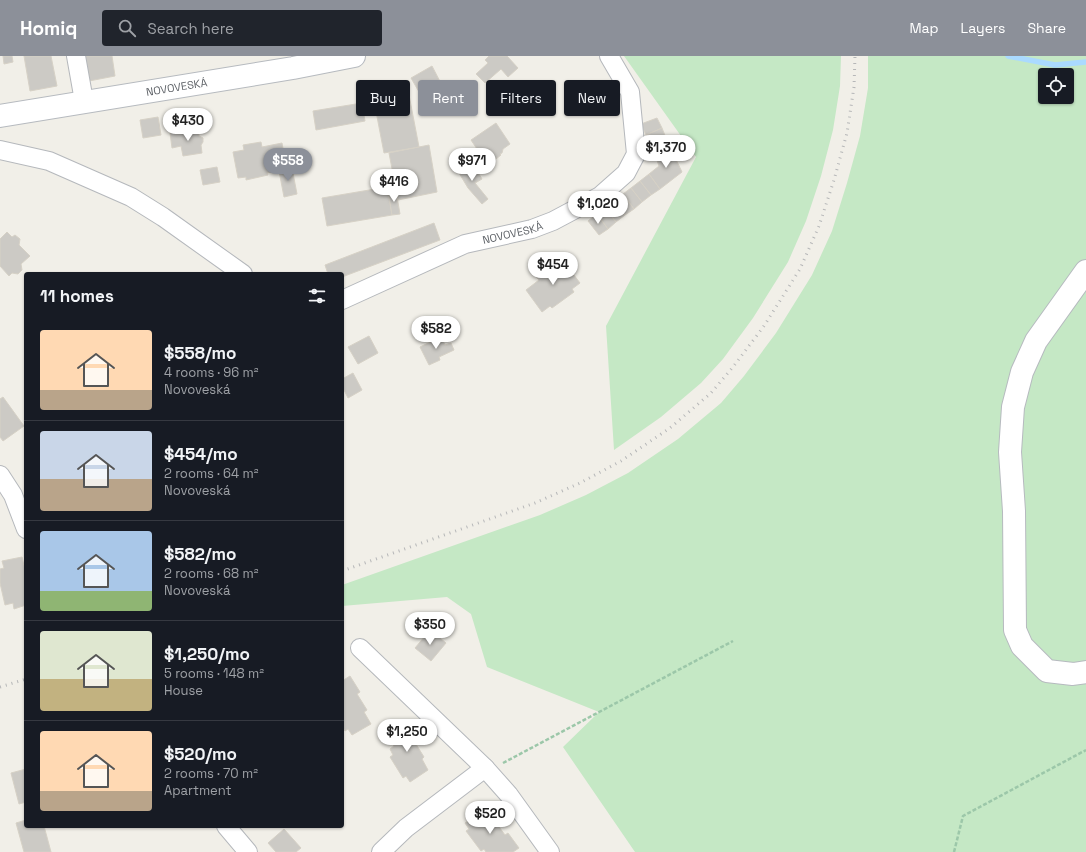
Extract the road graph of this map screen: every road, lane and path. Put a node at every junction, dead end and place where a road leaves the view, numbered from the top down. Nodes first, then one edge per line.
1 (76, 56) edge
2 (354, 56) edge
3 (609, 56) edge
4 (84, 102) junction
5 (0, 116) edge
6 (0, 150) edge
7 (1086, 271) edge
8 (240, 272) edge
9 (344, 299) edge
10 (0, 475) edge
11 (24, 524) edge
12 (733, 641) dead end
13 (360, 648) dead end
14 (1086, 672) edge
15 (1086, 750) edge
16 (486, 768) junction
17 (228, 828) edge
18 (248, 852) edge
19 (381, 852) edge
20 (550, 852) edge
21 (954, 852) edge

1 - 4 street
2 - 4 street, NOVOVESKÁ
3 - 9 street, NOVOVESKÁ
4 - 5 street, NOVOVESKÁ
6 - 8 street
7 - 14 street
10 - 11 street
12 - 16 path
13 - 16 street
15 - 21 path
16 - 19 street
16 - 20 street
17 - 18 street

